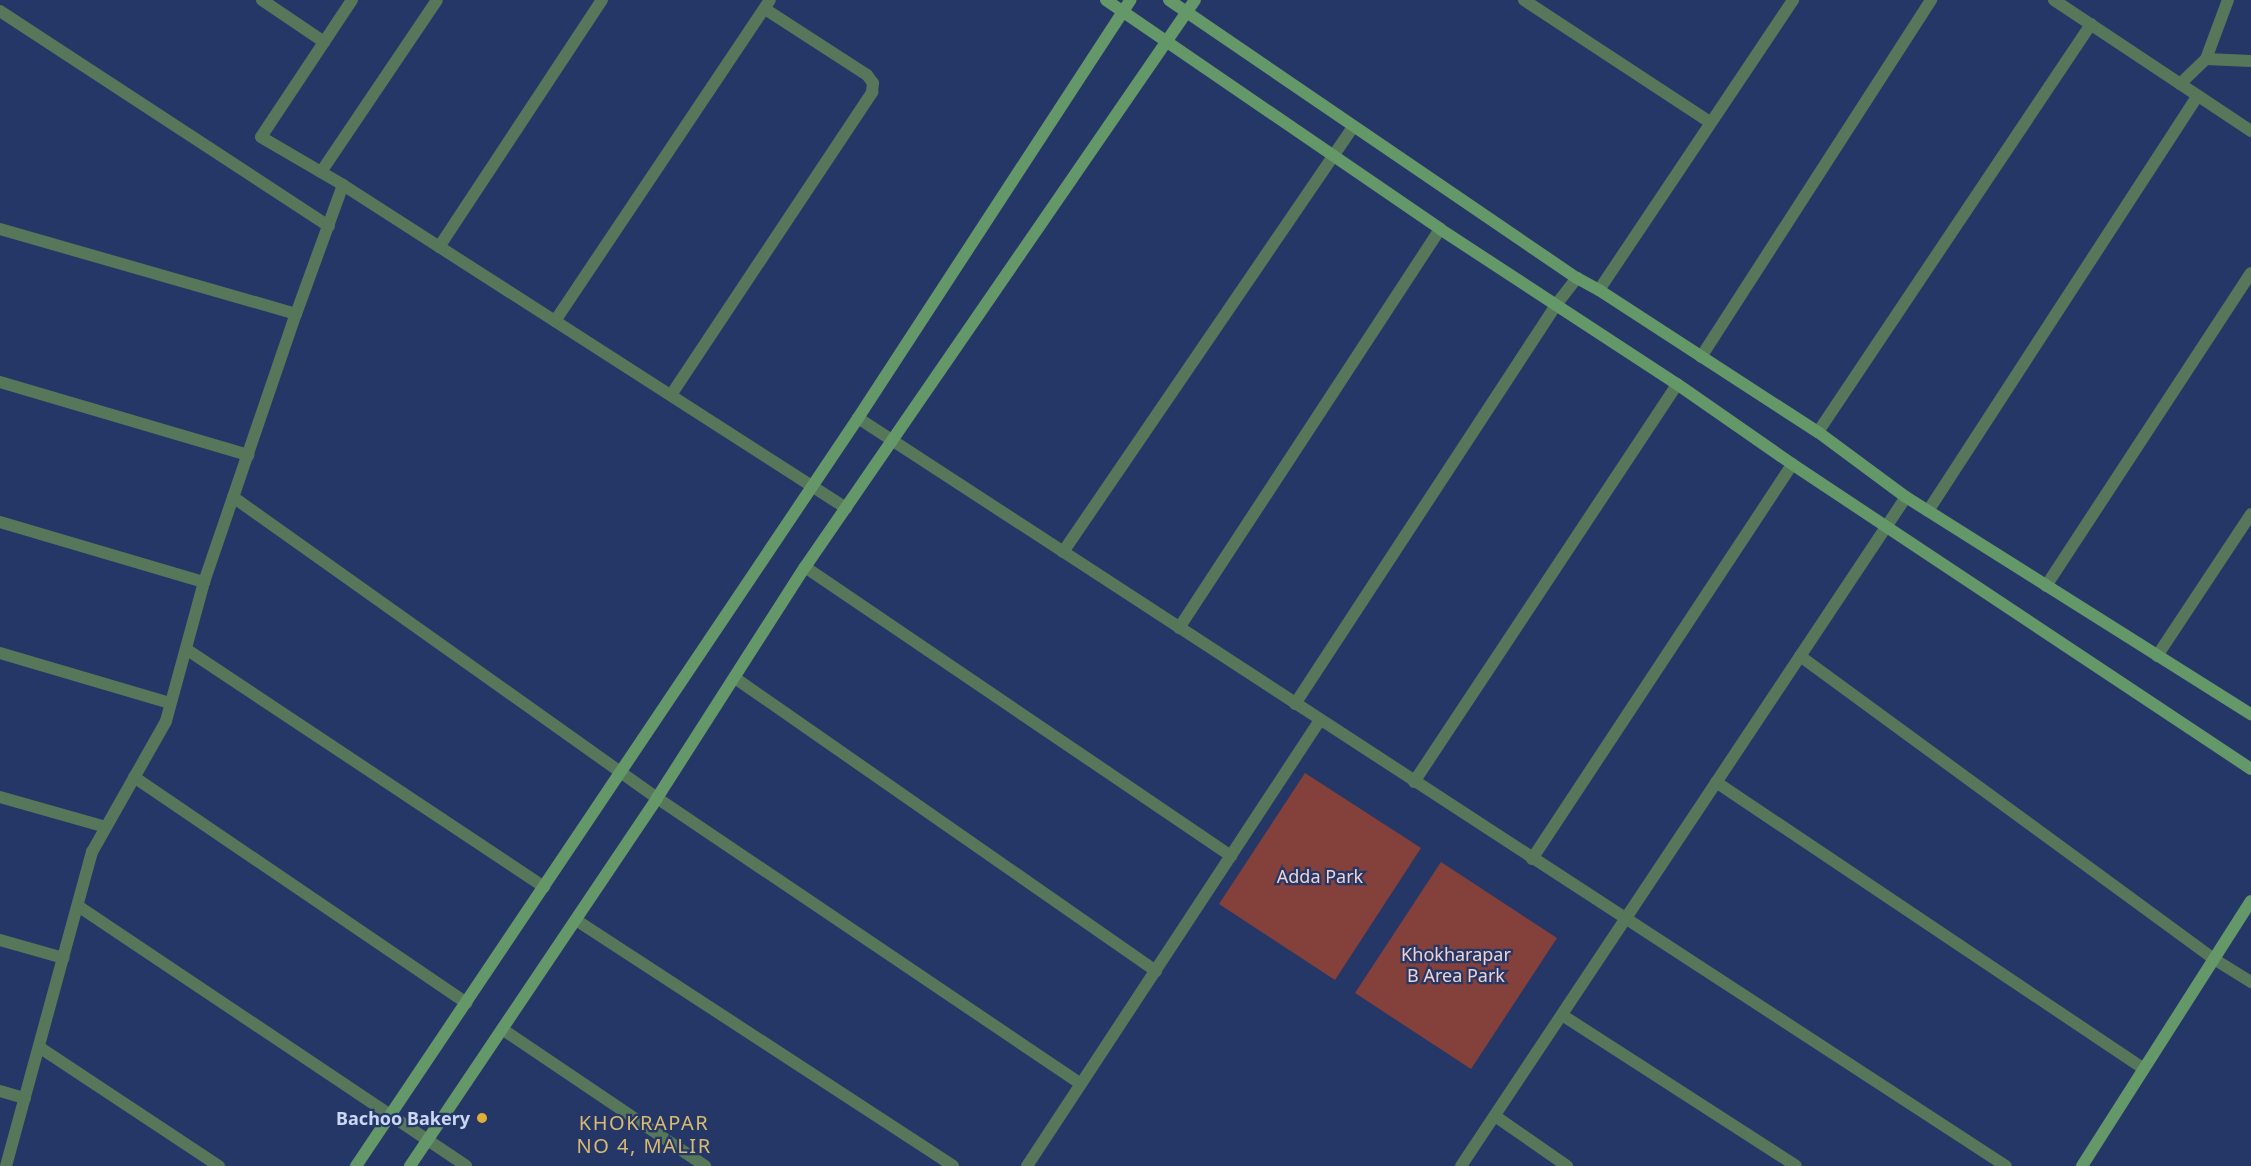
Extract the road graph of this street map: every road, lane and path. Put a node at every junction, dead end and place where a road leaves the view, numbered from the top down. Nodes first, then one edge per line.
1 (262, 0) edge
2 (352, 0) edge
3 (437, 0) edge
4 (602, 0) edge
5 (1106, 0) edge
6 (1131, 0) edge
7 (1169, 0) edge
8 (1195, 0) edge
9 (1524, 0) edge
10 (1931, 0) edge
11 (2054, 0) edge
12 (2228, 0) edge
13 (1789, 2) edge
14 (768, 4) edge
15 (0, 11) edge
16 (1123, 11) junction
17 (1186, 12) junction
18 (2091, 24) junction
19 (1167, 41) junction
20 (324, 42) junction
21 (2206, 59) junction
22 (2251, 61) edge
23 (2180, 84) junction
24 (2198, 96) junction
25 (1710, 122) junction
26 (1353, 127) junction
27 (2251, 131) edge
28 (1335, 154) junction
29 (321, 172) junction
30 (344, 185) junction
31 (329, 226) junction
32 (0, 229) edge
33 (1440, 229) junction
34 (439, 247) junction
35 (2251, 273) edge
36 (1577, 278) junction
37 (1599, 290) junction
38 (1555, 306) junction
39 (296, 314) junction
40 (555, 321) junction
41 (1701, 357) junction
42 (0, 382) edge
43 (1677, 384) junction
44 (671, 395) junction
45 (858, 418) junction
46 (1818, 432) junction
47 (893, 440) junction
48 (248, 456) junction
49 (1792, 464) junction
50 (813, 486) junction
51 (1906, 496) junction
52 (233, 498) junction
53 (846, 508) junction
54 (1928, 511) junction
55 (2251, 514) edge
56 (0, 522) edge
57 (1886, 527) junction
58 (1063, 552) junction
59 (805, 567) junction
60 (204, 582) junction
61 (2046, 586) junction
62 (1179, 628) junction
63 (186, 649) junction
64 (0, 653) edge
65 (1800, 656) junction
66 (2157, 656) junction
67 (735, 678) junction
68 (170, 703) junction
69 (1295, 704) junction
70 (2251, 714) edge
71 (1320, 720) junction
72 (2251, 769) edge
73 (620, 772) junction
74 (134, 777) junction
75 (1414, 782) junction
76 (1716, 782) junction
77 (0, 797) edge
78 (657, 798) junction
79 (106, 827) junction
80 (1232, 856) junction
81 (1532, 859) junction
82 (544, 887) junction
83 (2251, 900) edge
84 (78, 906) junction
85 (576, 920) junction
86 (1625, 920) junction
87 (0, 940) edge
88 (63, 958) junction
89 (2214, 959) junction
90 (1156, 970) junction
91 (2251, 982) edge
92 (466, 1003) junction
93 (1562, 1015) junction
94 (502, 1029) junction
95 (39, 1047) junction
96 (2144, 1069) junction
97 (1081, 1084) junction
98 (0, 1091) edge
99 (26, 1098) junction
100 (391, 1114) junction
101 (1495, 1116) junction
102 (428, 1140) junction
103 (6, 1166) edge
104 (219, 1166) edge
105 (356, 1166) edge
106 (410, 1166) edge
107 (466, 1166) edge
108 (705, 1166) edge
109 (953, 1166) edge
110 (1027, 1166) edge
111 (1461, 1166) edge
112 (1567, 1166) edge
113 (1796, 1166) edge
114 (2006, 1166) edge
115 (2082, 1166) edge

1 - 20 street
2 - 20 street
3 - 29 street
4 - 34 street
5 - 16 street
6 - 16 street
7 - 17 street
8 - 17 street
9 - 25 street
10 - 41 street
11 - 18 street
12 - 21 street
13 - 25 street
14 - 40 street
14 - 44 street
15 - 31 street
16 - 19 street
16 - 45 street
17 - 19 street
17 - 26 street
18 - 23 street
18 - 46 street
19 - 28 street
19 - 47 street
20 - 29 street
21 - 22 street
21 - 23 street
23 - 24 street
24 - 27 street
24 - 54 street
25 - 37 street
26 - 28 street
26 - 36 street
28 - 33 street
28 - 58 street
29 - 30 street
30 - 31 street
30 - 34 street
31 - 39 street
32 - 39 street
33 - 38 street
33 - 62 street
34 - 40 street
35 - 61 street
36 - 37 street
36 - 38 street
37 - 41 street
38 - 43 street
38 - 69 street
39 - 48 street
40 - 44 street
41 - 46 street
42 - 48 street
43 - 49 street
43 - 75 street
44 - 50 street
45 - 47 street
45 - 50 street
46 - 51 street
47 - 53 street
47 - 58 street
48 - 52 street
49 - 57 street
49 - 81 street
50 - 53 street
50 - 73 street
51 - 54 street
51 - 57 street
52 - 60 street
52 - 73 street
53 - 59 street
54 - 61 street
55 - 66 street
56 - 60 street
57 - 65 street
57 - 72 street
58 - 62 street
59 - 67 street
59 - 80 street
60 - 63 street
61 - 66 street
62 - 69 street
63 - 68 street
63 - 82 street
64 - 68 street
65 - 76 street
65 - 89 street
66 - 70 street
67 - 78 street
67 - 90 street
68 - 74 street
69 - 71 street
71 - 75 street
71 - 80 street
73 - 78 street
73 - 82 street
74 - 79 street
74 - 92 street
75 - 81 street
76 - 86 street
76 - 96 street
77 - 79 street
78 - 85 street
78 - 97 street
79 - 84 street
80 - 90 street
81 - 86 street
82 - 92 street
83 - 89 street
84 - 88 street
84 - 100 street
85 - 94 street
85 - 109 street
86 - 93 street
86 - 114 street
87 - 88 street
88 - 95 street
89 - 91 street
89 - 96 street
90 - 97 street
92 - 100 street
93 - 101 street
93 - 113 street
94 - 102 street
94 - 108 street
95 - 99 street
95 - 104 street
96 - 115 street
97 - 110 street
98 - 99 street
99 - 103 street
100 - 102 street
100 - 105 street
101 - 111 street
101 - 112 street
102 - 106 street
102 - 107 street

